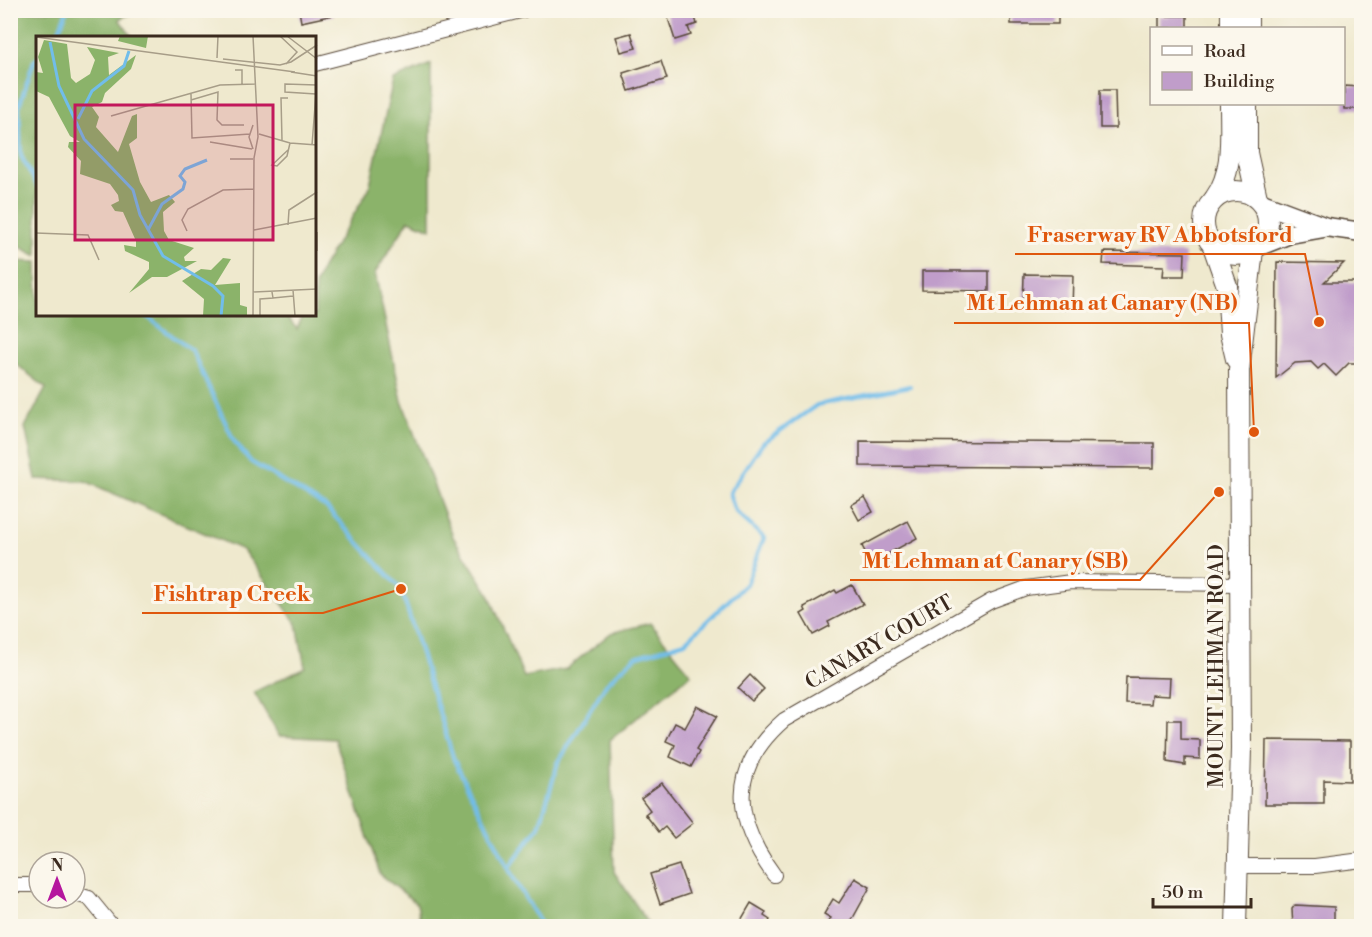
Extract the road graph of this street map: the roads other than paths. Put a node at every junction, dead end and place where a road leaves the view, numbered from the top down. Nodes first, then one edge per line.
1 (524, 10) edge
2 (1231, 10) edge
3 (1248, 10) edge
4 (1231, 27) edge
5 (1248, 27) edge
6 (316, 64) edge
7 (1230, 105) edge
8 (1247, 105) edge
9 (1215, 198) junction
10 (1259, 201) junction
11 (1326, 227) junction
12 (1362, 232) edge
13 (1213, 246) junction
14 (1255, 249) junction
15 (1239, 370) junction
16 (1240, 584) junction
17 (1362, 860) edge
18 (1238, 866) junction
19 (774, 875) dead end
20 (10, 885) edge
21 (27, 885) edge
22 (87, 897) edge
23 (112, 927) edge
24 (1236, 927) edge

1 - 6 street
2 - 4 main road
3 - 5 main road
7 - 9 main road
8 - 10 main road
9 - 10 main road
9 - 13 main road
10 - 11 street
10 - 14 main road
11 - 12 street
11 - 14 street
13 - 14 main road
13 - 15 main road, MOUNT LEHMAN ROAD
14 - 15 main road, MOUNT LEHMAN ROAD
15 - 16 main road, MOUNT LEHMAN ROAD
16 - 18 main road, MOUNT LEHMAN ROAD
16 - 19 street, CANARY COURT
17 - 18 street
18 - 24 main road, MOUNT LEHMAN ROAD
20 - 21 street
22 - 23 street

